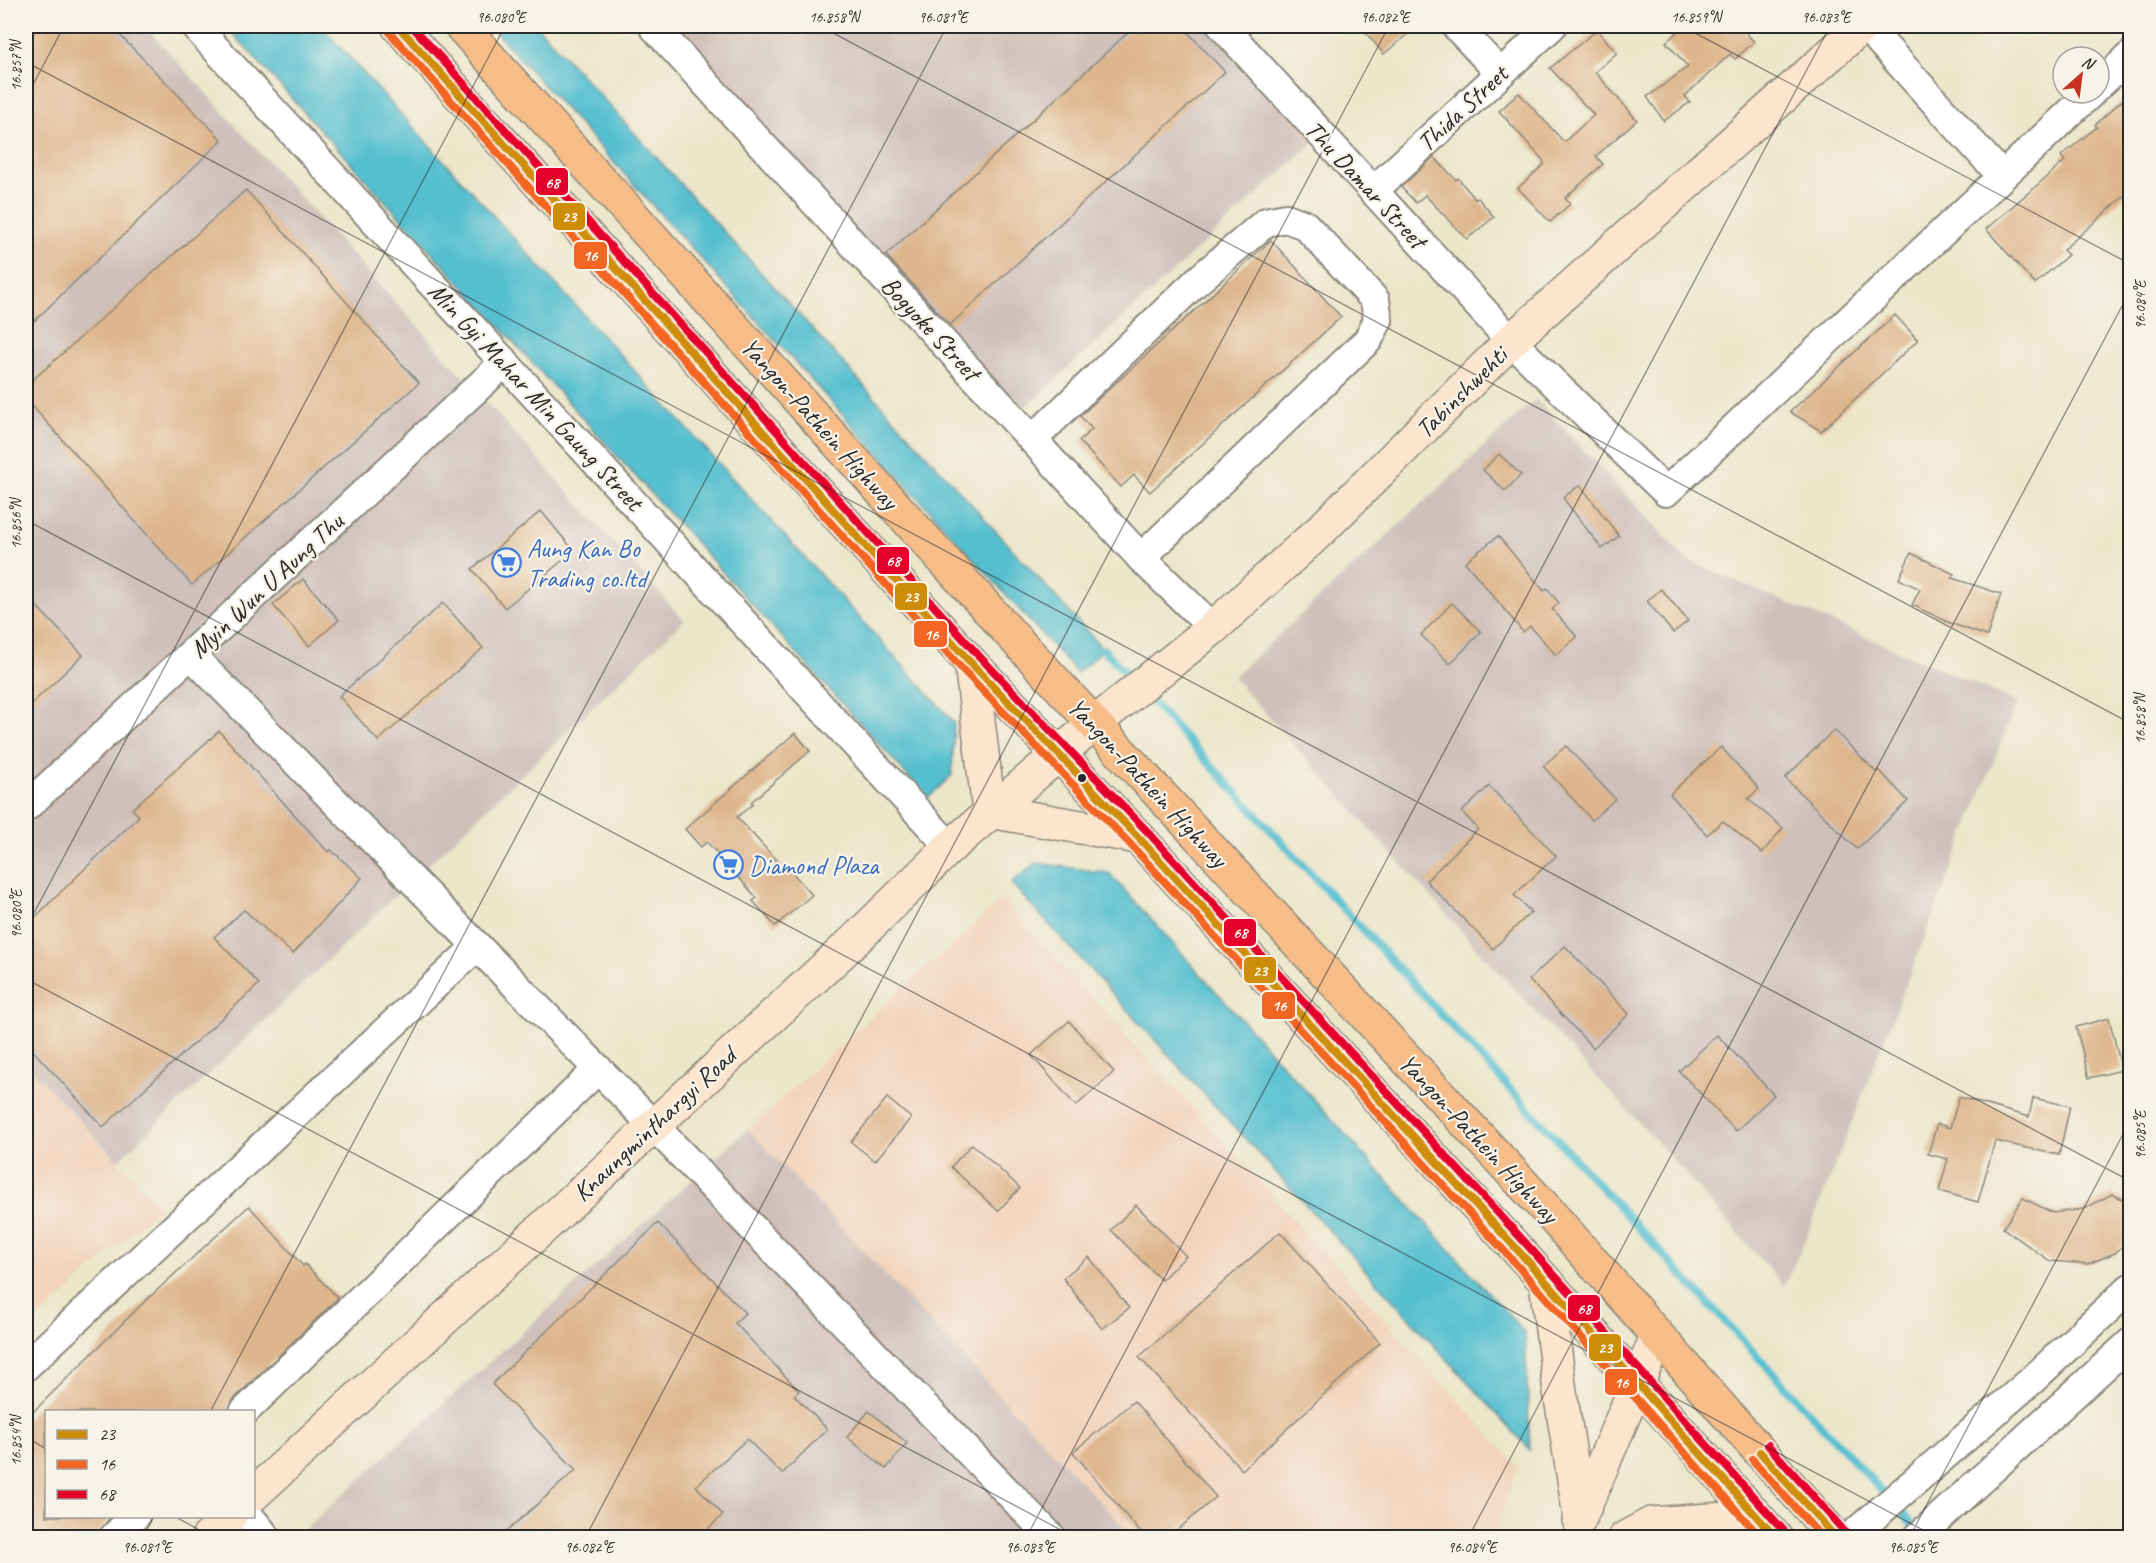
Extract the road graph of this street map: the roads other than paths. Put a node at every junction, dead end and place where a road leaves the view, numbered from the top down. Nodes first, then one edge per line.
1 (195, 26) edge
2 (398, 26) edge
3 (461, 26) edge
4 (653, 26) edge
5 (1222, 26) edge
6 (1456, 26) edge
7 (1552, 26) edge
8 (1864, 26) edge
9 (2130, 56) edge
10 (1500, 73) junction
11 (2111, 74) edge
12 (2078, 105) edge
13 (2001, 175) junction
14 (1373, 191) junction
15 (1511, 341) junction
16 (505, 362) junction
17 (1033, 439) junction
18 (1141, 558) junction
19 (1213, 628) junction
20 (191, 655) junction
21 (971, 663) junction
22 (1094, 724) junction
23 (1057, 755) junction
24 (26, 807) edge
25 (989, 811) junction
26 (1138, 837) junction
27 (950, 847) junction
28 (477, 946) junction
29 (598, 1069) junction
30 (653, 1125) junction
31 (1546, 1282) junction
32 (2130, 1288) edge
33 (1658, 1337) junction
34 (2130, 1343) edge
35 (26, 1366) edge
36 (1637, 1384) junction
37 (246, 1410) edge
38 (255, 1493) edge
39 (133, 1518) edge
40 (228, 1518) edge
41 (251, 1518) edge
42 (1575, 1527) edge
43 (1767, 1527) edge
44 (113, 1538) edge
45 (208, 1538) edge
46 (267, 1538) edge
47 (1052, 1538) edge
48 (1625, 1538) edge
49 (1836, 1538) edge
50 (1849, 1538) edge
51 (1917, 1538) edge

1 - 16 street, Min Gyi Mahar Min Gaung Street
2 - 21 main road, Yangon-Pathein Highway
3 - 22 main road, Yangon-Pathein Highway
4 - 17 street, Bogyoke Street
5 - 14 street, Thu Damar Street
6 - 10 street
7 - 10 street, Thida Street
8 - 13 street
8 - 15 street, Tabinshwehti
9 - 11 street
10 - 14 street, Thida Street
12 - 13 street
13 - 15 street, Thu Damar Street
14 - 15 street, Thu Damar Street
15 - 19 street, Tabinshwehti
16 - 20 street, Myin Wun U Aung Thu
16 - 27 street, Min Gyi Mahar Min Gaung Street
17 - 18 street, Bogyoke Street
17 - 18 street
18 - 19 street, Bogyoke Street
19 - 22 street, Tabinshwehti
20 - 24 street, Myin Wun U Aung Thu
20 - 28 street
21 - 23 main road, Yangon-Pathein Highway
21 - 25 street
22 - 23 street, Tabinshwehti
22 - 33 main road, Yangon-Pathein Highway
23 - 25 street, Knaungminthargyi Road
23 - 26 main road, Yangon-Pathein Highway
25 - 26 street
25 - 27 street, Knaungminthargyi Road
26 - 31 main road, Yangon-Pathein Highway
27 - 30 street, Knaungminthargyi Road
28 - 29 street
28 - 35 street
29 - 30 street
29 - 37 street
30 - 38 street, Knaungminthargyi Road
30 - 47 street
31 - 36 main road, Yangon-Pathein Highway
31 - 42 street
32 - 50 street
33 - 36 street
33 - 49 main road, Yangon-Pathein Highway
34 - 51 street
36 - 42 street
36 - 43 main road, Yangon-Pathein Highway
39 - 44 street
40 - 45 street
41 - 46 street
43 - 48 street

